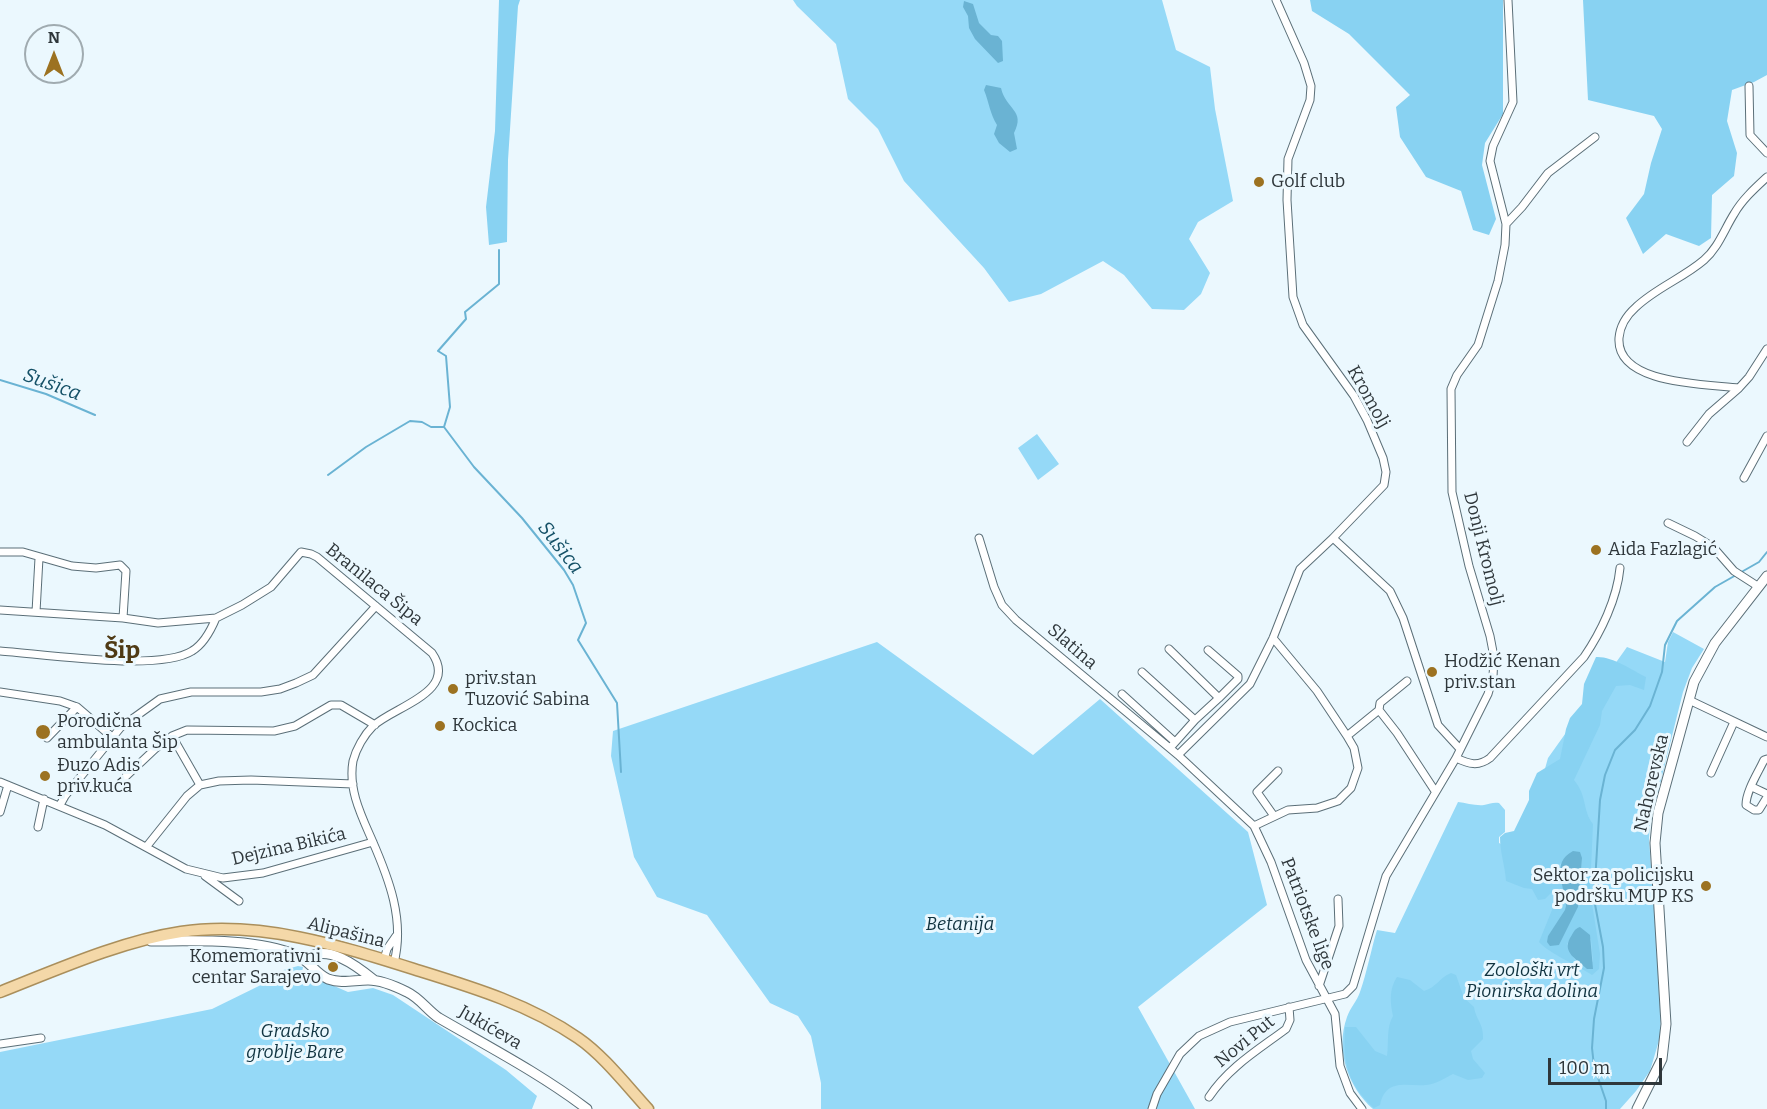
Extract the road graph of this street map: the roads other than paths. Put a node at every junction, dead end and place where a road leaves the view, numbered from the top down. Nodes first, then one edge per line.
1 (1276, 0) edge
2 (1508, 0) edge
3 (1749, 86) dead end
4 (1595, 137) dead end
5 (1767, 153) edge
6 (1767, 177) edge
7 (1506, 224) junction
8 (1767, 349) edge
9 (1738, 388) junction
10 (1767, 436) edge
11 (1687, 442) dead end
12 (1744, 477) dead end
13 (1668, 523) dead end
14 (979, 538) dead end
15 (1332, 538) junction
16 (0, 552) edge
17 (39, 558) junction
18 (1620, 568) dead end
19 (1767, 576) edge
20 (1759, 587) junction
21 (376, 606) junction
22 (0, 610) edge
23 (36, 612) junction
24 (123, 618) junction
25 (216, 618) junction
26 (1274, 638) junction
27 (1169, 650) dead end
28 (1208, 650) dead end
29 (0, 651) edge
30 (1142, 672) dead end
31 (1407, 681) dead end
32 (0, 692) edge
33 (1122, 694) dead end
34 (1219, 698) junction
35 (1689, 700) junction
36 (77, 707) junction
37 (1378, 710) junction
38 (1195, 720) junction
39 (1734, 722) junction
40 (375, 725) junction
41 (172, 736) junction
42 (1347, 736) junction
43 (112, 737) junction
44 (1767, 737) edge
45 (47, 738) dead end
46 (1172, 745) junction
47 (1460, 749) junction
48 (1178, 755) junction
49 (1456, 758) junction
50 (1767, 759) edge
51 (1278, 771) dead end
52 (1711, 772) dead end
53 (0, 782) edge
54 (121, 782) dead end
55 (352, 784) junction
56 (8, 785) junction
57 (200, 785) junction
58 (1752, 788) junction
59 (1435, 791) junction
60 (1767, 796) edge
61 (44, 799) junction
62 (60, 805) junction
63 (0, 812) edge
64 (1274, 816) junction
65 (1254, 826) junction
66 (38, 827) dead end
67 (373, 842) junction
68 (147, 846) junction
69 (203, 874) junction
70 (1338, 899) dead end
71 (239, 901) dead end
72 (140, 941) junction
73 (306, 959) junction
74 (389, 961) junction
75 (374, 981) junction
76 (1319, 986) junction
77 (0, 992) edge
78 (1326, 998) junction
79 (1289, 1007) junction
80 (41, 1038) dead end
81 (0, 1044) edge
82 (1209, 1097) dead end
83 (586, 1109) edge
84 (648, 1109) edge
85 (1152, 1109) edge
86 (1362, 1109) edge
87 (1637, 1109) edge

1 - 15 street, Kromolj
2 - 7 street, Donji Kromolj
3 - 5 street
4 - 7 street
6 - 9 street
7 - 47 street, Donji Kromolj
8 - 9 street
9 - 11 street
10 - 12 street
13 - 20 street
14 - 46 street, Slatina
15 - 26 street, Kromolj
15 - 47 street
16 - 17 street
17 - 23 street
17 - 24 street
18 - 49 street
19 - 20 street, Nahorevska
20 - 35 street, Nahorevska
21 - 25 street, Branilaca Šipa
21 - 40 street, Branilaca Šipa
21 - 43 street
22 - 23 street, Branilaca Šipa
23 - 24 street, Branilaca Šipa
24 - 25 street, Branilaca Šipa
25 - 29 street
26 - 42 street
26 - 48 street, Kromolj
27 - 34 street
28 - 34 street
30 - 38 street
31 - 37 street
32 - 36 street
33 - 46 street
34 - 38 street
35 - 39 street
35 - 87 street, Nahorevska
36 - 43 street
36 - 45 street
37 - 42 street
37 - 59 street
38 - 46 street
39 - 44 street
39 - 52 street
40 - 41 street
40 - 55 street, Branilaca Šipa
41 - 54 street
41 - 57 street
42 - 64 street
43 - 62 street
46 - 48 street, Slatina
47 - 49 street, Donji Kromolj
48 - 65 street, Patriotske lige
49 - 59 street, Donji Kromolj
50 - 58 street
51 - 64 street
53 - 56 street, Dejzina Bikića
55 - 57 street
55 - 67 street, Dejzina Bikića
56 - 61 street, Dejzina Bikića
56 - 63 street
57 - 68 street
58 - 60 street
58 - 60 street
59 - 78 street, Donji Kromolj
61 - 62 street, Dejzina Bikića
61 - 66 street
62 - 68 street, Dejzina Bikića
64 - 65 street
65 - 76 street, Patriotske lige
67 - 69 street, Dejzina Bikića
67 - 74 street, Dejzina Bikića
68 - 69 street, Dejzina Bikića
69 - 71 street
70 - 76 street
72 - 73 street, Jukićeva
72 - 74 main road, Alipašina
72 - 77 main road, Alipašina
73 - 75 street, Jukićeva
73 - 75 street, Jukićeva
74 - 84 main road, Alipašina
75 - 83 street, Jukićeva
76 - 78 street, Patriotske lige
78 - 79 street, Donji Kromolj
78 - 86 street, Patriotske lige
79 - 82 street, Novi Put
79 - 85 street, Donji Kromolj
80 - 81 street

